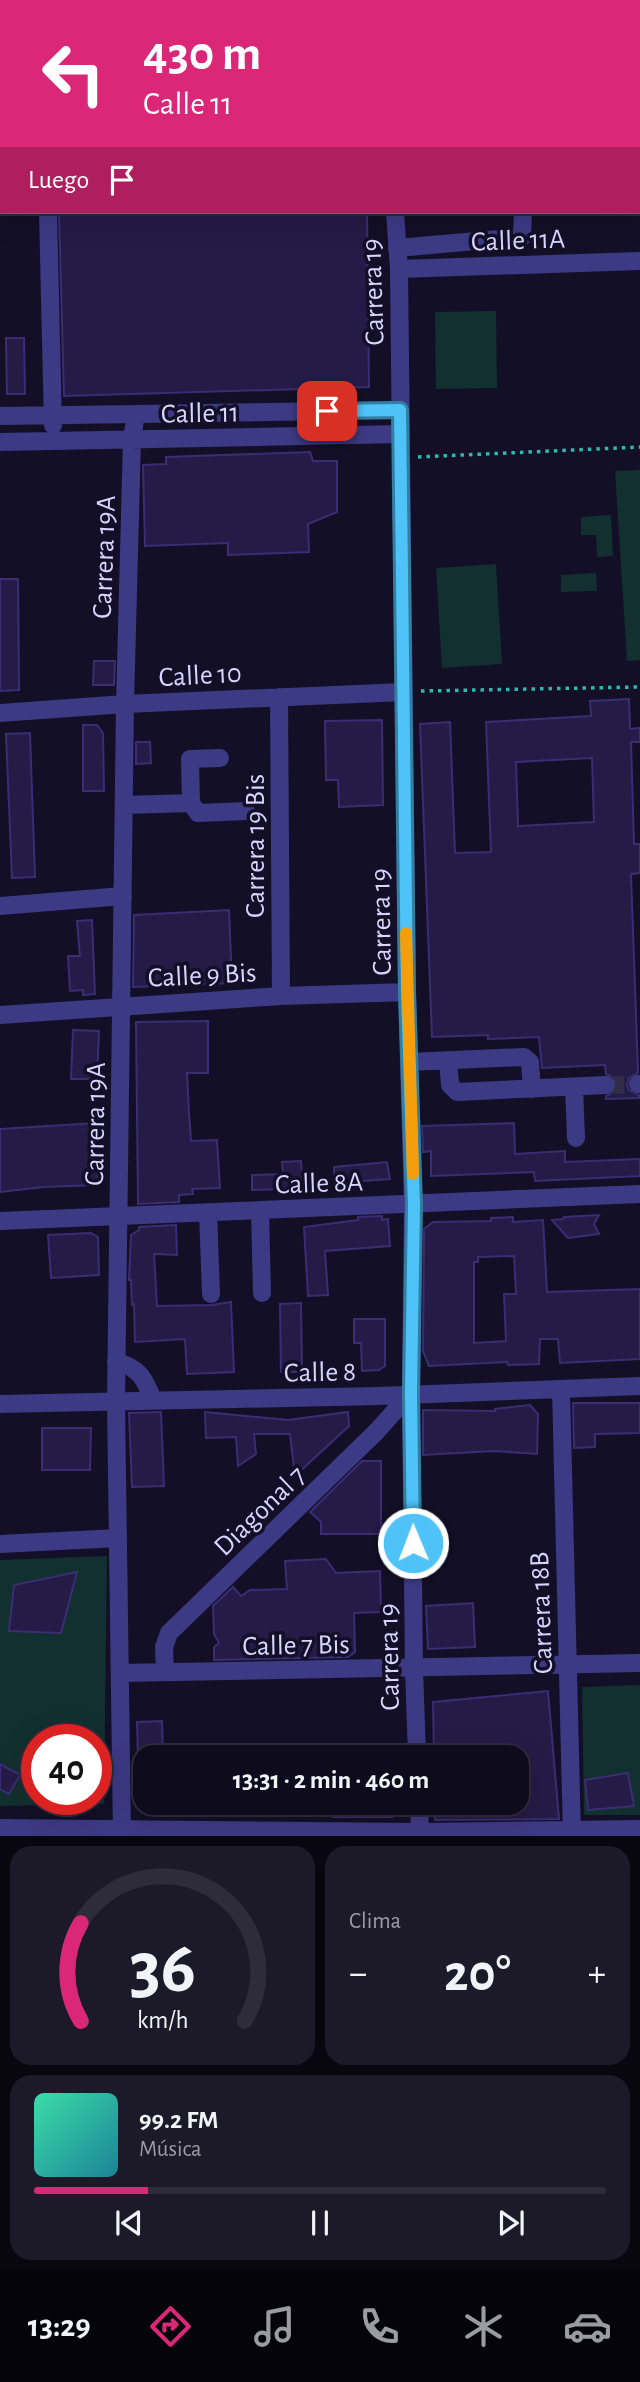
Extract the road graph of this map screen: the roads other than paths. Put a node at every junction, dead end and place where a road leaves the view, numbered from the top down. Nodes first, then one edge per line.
1 (48, 214) edge
2 (395, 214) edge
3 (523, 214) edge
4 (397, 248) junction
5 (640, 261) edge
6 (398, 269) junction
7 (400, 410) junction
8 (136, 414) junction
9 (0, 416) edge
10 (52, 416) junction
11 (401, 434) junction
12 (132, 439) junction
13 (53, 441) junction
14 (0, 442) edge
15 (408, 692) junction
16 (279, 697) junction
17 (125, 704) junction
18 (0, 713) edge
19 (220, 758) dead end
20 (191, 803) junction
21 (124, 805) junction
22 (246, 811) dead end
23 (123, 896) junction
24 (0, 906) edge
25 (407, 992) junction
26 (281, 996) junction
27 (122, 1005) junction
28 (0, 1015) edge
29 (448, 1060) junction
30 (409, 1062) junction
31 (606, 1085) tunnel mouth
32 (574, 1087) junction
33 (532, 1089) junction
34 (576, 1138) dead end
35 (640, 1194) edge
36 (414, 1205) junction
37 (260, 1210) junction
38 (208, 1212) junction
39 (118, 1216) junction
40 (0, 1221) edge
41 (262, 1293) dead end
42 (211, 1294) dead end
43 (116, 1362) junction
44 (640, 1386) edge
45 (561, 1389) junction
46 (411, 1393) junction
47 (153, 1400) junction
48 (116, 1401) junction
49 (0, 1404) edge
50 (118, 1538) junction
51 (0, 1544) edge
52 (640, 1663) edge
53 (568, 1665) junction
54 (414, 1668) junction
55 (165, 1672) junction
56 (120, 1673) junction
57 (417, 1745) edge
58 (419, 1815) edge
59 (0, 1828) edge
60 (640, 1829) edge
61 (572, 1832) edge
62 (122, 1833) edge
63 (420, 1834) edge

1 - 10 street
2 - 4 street, Carrera 19
3 - 4 street
4 - 6 street, Carrera 19
5 - 6 street, Calle 11A
6 - 7 street, Carrera 19
7 - 8 street, Calle 11
7 - 11 street, Carrera 19
8 - 10 street, Calle 11
8 - 12 street, Carrera 19A
9 - 10 street, Calle 11
10 - 13 street
11 - 12 street, Calle 11
11 - 15 street, Carrera 19
12 - 13 street, Calle 11
12 - 17 street, Carrera 19A
13 - 14 street, Calle 11
15 - 16 street, Calle 10
15 - 25 street, Carrera 19
16 - 17 street, Calle 10
16 - 26 street, Carrera 19 Bis
17 - 18 street, Calle 10
17 - 21 street, Carrera 19A
19 - 20 street
20 - 21 street
20 - 22 street
21 - 23 street, Carrera 19A
23 - 24 street
23 - 27 street, Carrera 19A
25 - 26 street, Calle 9 Bis
25 - 30 street, Carrera 19
26 - 27 street, Calle 9 Bis
27 - 28 street, Calle 9 Bis
27 - 39 street, Carrera 19A
29 - 30 street
29 - 33 street
29 - 33 street
30 - 36 street, Carrera 19
31 - 32 street
32 - 33 street
32 - 34 street
35 - 36 street, Calle 8A
36 - 37 street, Calle 8A
36 - 46 street, Carrera 19
37 - 38 street, Calle 8A
37 - 41 street
38 - 39 street, Calle 8A
38 - 42 street
39 - 40 street, Calle 8A
39 - 43 street, Carrera 19A
43 - 47 street
43 - 48 street, Carrera 19A
44 - 45 street, Calle 8
45 - 46 street, Calle 8
45 - 53 street, Carrera 18B
46 - 47 street, Calle 8
46 - 54 street, Carrera 19
46 - 55 street, Diagonal 7
47 - 48 street, Calle 8
48 - 49 street, Calle 8
48 - 50 street, Carrera 19A
50 - 51 street
50 - 56 street, Carrera 19A
52 - 53 street, Calle 7 Bis
53 - 54 street, Calle 7 Bis
53 - 61 street, Carrera 18B
54 - 55 street, Calle 7 Bis
54 - 57 street, Carrera 19
55 - 56 street, Calle 7 Bis
56 - 62 street, Carrera 19A
58 - 63 street
59 - 62 street
60 - 61 street
61 - 63 street
62 - 63 street

